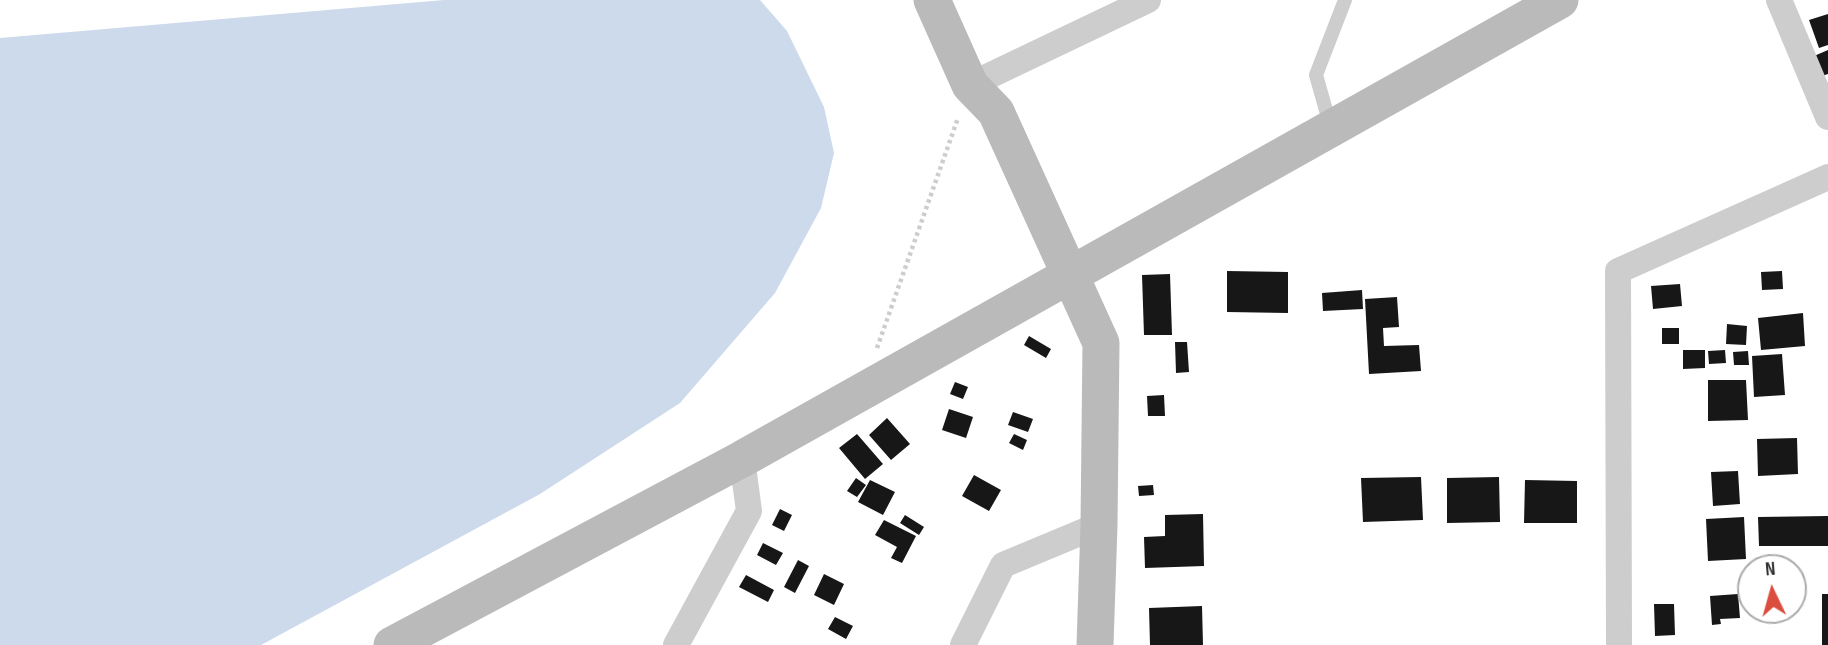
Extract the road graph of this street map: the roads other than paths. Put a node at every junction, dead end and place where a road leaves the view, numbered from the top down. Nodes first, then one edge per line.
1 (932, 0) edge
2 (1148, 0) edge
3 (1345, 0) edge
4 (1560, 0) edge
5 (1779, 0) edge
6 (970, 85) junction
7 (1828, 117) edge
8 (1331, 129) junction
9 (1828, 177) edge
10 (1069, 276) junction
11 (742, 459) junction
12 (1099, 526) junction
13 (392, 645) edge
14 (676, 645) edge
15 (963, 645) edge
16 (1095, 645) edge
17 (1619, 645) edge

1 - 6 main road
2 - 6 street
3 - 8 lane
4 - 8 main road
5 - 7 street
6 - 10 main road
8 - 10 main road
9 - 17 street
10 - 11 main road
10 - 12 main road
11 - 13 main road
11 - 14 street
12 - 15 street
12 - 16 main road

